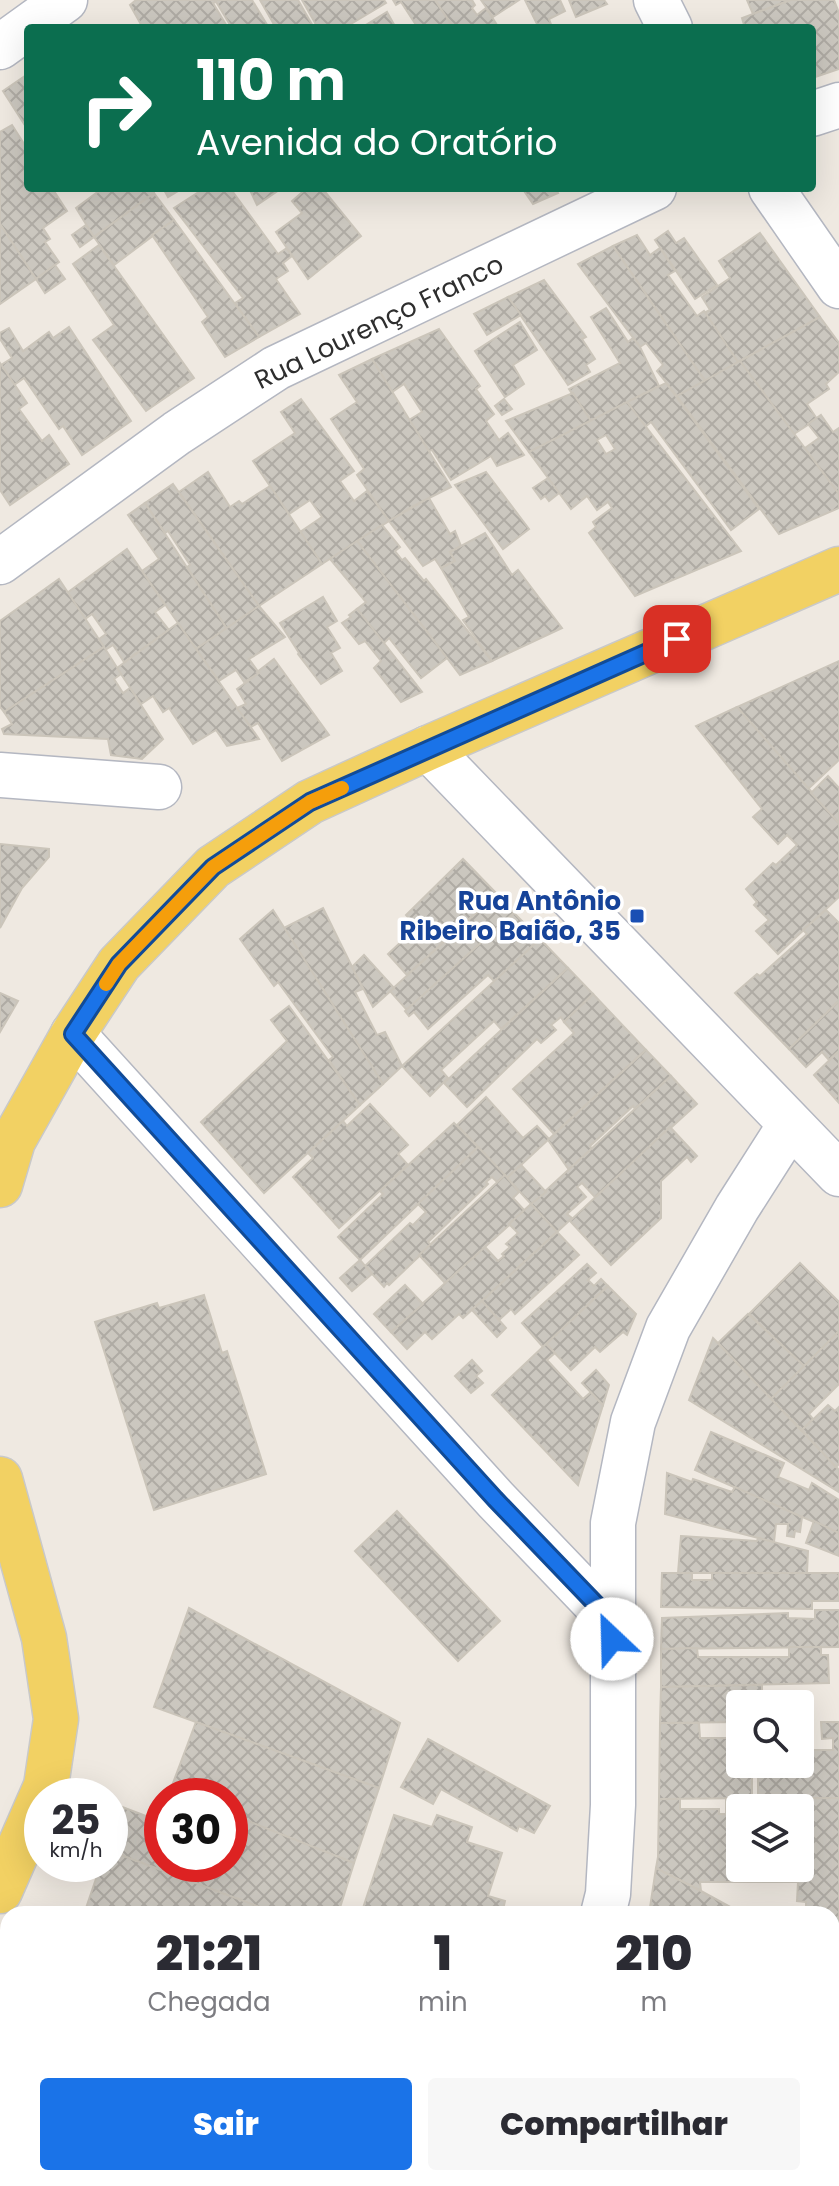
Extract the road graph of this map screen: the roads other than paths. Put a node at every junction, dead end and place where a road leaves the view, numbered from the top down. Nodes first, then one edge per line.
1 (65, 0) edge
2 (656, 0) edge
3 (32, 24) edge
4 (668, 24) edge
5 (24, 30) edge
6 (0, 47) edge
7 (839, 105) edge
8 (816, 113) edge
9 (646, 192) edge
10 (774, 192) edge
11 (839, 286) edge
12 (0, 562) edge
13 (839, 569) edge
14 (428, 748) junction
15 (0, 775) edge
16 (159, 787) dead end
17 (73, 1034) junction
18 (790, 1125) junction
19 (839, 1174) edge
20 (0, 1185) edge
21 (0, 1479) edge
22 (612, 1621) junction
23 (0, 1891) edge
24 (605, 1906) edge

1 - 3 street
2 - 4 street
5 - 6 street
7 - 8 street
9 - 12 street, Rua Lourenço Franco
10 - 11 street
13 - 14 main road
14 - 17 main road
14 - 18 street
15 - 16 street
17 - 20 main road
17 - 22 street
18 - 19 street
18 - 22 street
21 - 23 main road
22 - 24 street

